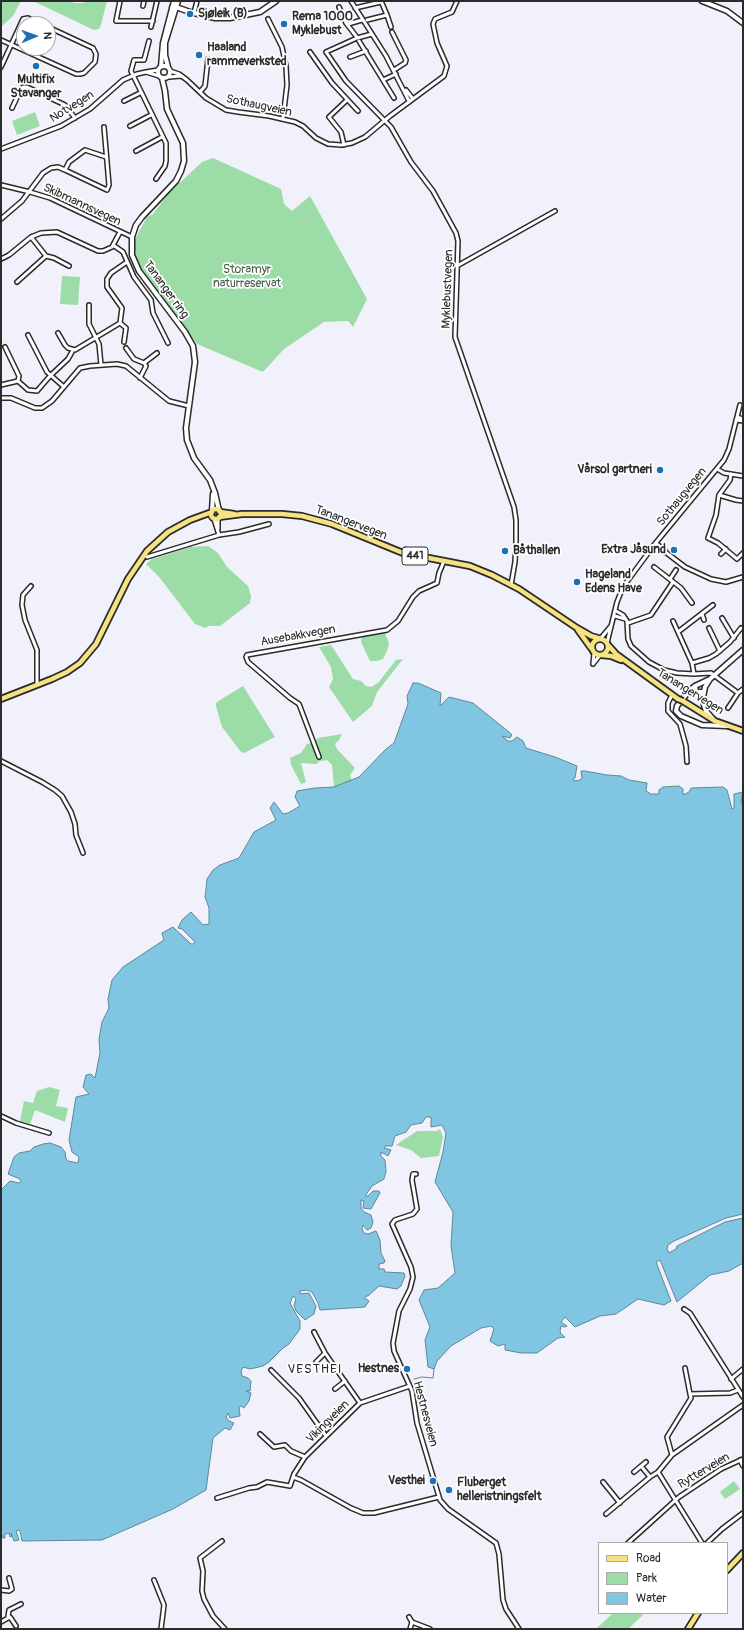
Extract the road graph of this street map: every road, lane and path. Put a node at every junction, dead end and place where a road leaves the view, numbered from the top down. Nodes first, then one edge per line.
1 (120, 1) edge
2 (144, 1) edge
3 (157, 1) edge
4 (174, 1) edge
5 (178, 1) edge
6 (197, 1) edge
7 (276, 1) edge
8 (351, 1) edge
9 (381, 1) edge
10 (457, 1) edge
11 (702, 1) edge
12 (143, 6) dead end
13 (339, 7) dead end
14 (355, 8) junction
15 (174, 9) junction
16 (192, 13) junction
17 (388, 15) junction
18 (268, 19) dead end
19 (362, 20) junction
20 (367, 20) dead end
21 (153, 21) junction
22 (743, 23) edge
23 (348, 24) junction
24 (152, 26) dead end
25 (391, 27) dead end
26 (56, 31) edge
27 (392, 32) dead end
28 (16, 34) edge
29 (372, 34) junction
30 (356, 36) dead end
31 (1, 40) edge
32 (149, 41) dead end
33 (359, 41) dead end
34 (11, 45) junction
35 (16, 47) edge
36 (366, 51) junction
37 (310, 52) dead end
38 (36, 56) edge
39 (350, 57) dead end
40 (208, 59) dead end
41 (1, 67) edge
42 (160, 69) junction
43 (169, 69) junction
44 (394, 70) junction
45 (146, 72) junction
46 (396, 74) junction
47 (132, 76) junction
48 (182, 76) junction
49 (160, 77) junction
50 (168, 77) junction
51 (383, 80) junction
52 (165, 91) junction
53 (200, 92) junction
54 (140, 93) junction
55 (394, 98) dead end
56 (347, 100) junction
57 (411, 100) junction
58 (124, 101) dead end
59 (284, 107) junction
60 (12, 108) dead end
61 (358, 112) dead end
62 (151, 115) junction
63 (75, 118) junction
64 (279, 118) junction
65 (283, 118) junction
66 (385, 120) junction
67 (130, 126) dead end
68 (104, 127) dead end
69 (162, 137) junction
70 (344, 145) junction
71 (1, 149) edge
72 (136, 150) dead end
73 (106, 157) junction
74 (65, 170) junction
75 (156, 179) dead end
76 (1, 185) edge
77 (30, 192) junction
78 (555, 211) dead end
79 (1, 219) edge
80 (120, 232) junction
81 (31, 237) junction
82 (132, 237) junction
83 (113, 245) junction
84 (46, 256) junction
85 (1, 259) edge
86 (127, 262) junction
87 (69, 266) dead end
88 (457, 266) junction
89 (17, 282) dead end
90 (89, 305) dead end
91 (120, 323) junction
92 (58, 333) dead end
93 (28, 335) dead end
94 (95, 338) junction
95 (124, 342) dead end
96 (168, 343) dead end
97 (5, 347) dead end
98 (126, 348) dead end
99 (72, 352) dead end
100 (158, 353) dead end
101 (10, 357) junction
102 (5, 358) dead end
103 (144, 363) junction
104 (101, 365) junction
105 (50, 376) junction
106 (140, 378) junction
107 (18, 381) junction
108 (1, 385) edge
109 (64, 387) junction
110 (1, 398) edge
111 (740, 405) dead end
112 (189, 406) junction
113 (737, 418) junction
114 (743, 420) edge
115 (717, 469) junction
116 (731, 474) junction
117 (743, 476) edge
118 (213, 488) junction
119 (718, 495) junction
120 (743, 501) edge
121 (212, 511) junction
122 (217, 516) junction
123 (185, 524) junction
124 (269, 524) dead end
125 (219, 535) junction
126 (655, 544) junction
127 (726, 549) junction
128 (743, 553) edge
129 (721, 554) dead end
130 (148, 556) dead end
131 (444, 561) junction
132 (654, 567) dead end
133 (676, 570) dead end
134 (743, 577) edge
135 (670, 580) junction
136 (673, 582) junction
137 (511, 585) junction
138 (31, 586) dead end
139 (692, 603) dead end
140 (713, 605) dead end
141 (616, 611) junction
142 (702, 614) junction
143 (615, 616) junction
144 (722, 618) dead end
145 (704, 620) dead end
146 (673, 621) dead end
147 (627, 622) junction
148 (612, 624) junction
149 (577, 628) junction
150 (709, 628) dead end
151 (741, 628) dead end
152 (678, 632) junction
153 (599, 638) junction
154 (734, 638) junction
155 (608, 644) junction
156 (592, 650) junction
157 (743, 650) edge
158 (720, 651) junction
159 (601, 655) junction
160 (692, 663) junction
161 (630, 664) junction
162 (694, 674) junction
163 (715, 676) junction
164 (710, 680) junction
165 (37, 685) junction
166 (695, 686) junction
167 (743, 689) edge
168 (704, 692) junction
169 (738, 693) junction
170 (672, 694) junction
171 (1, 699) edge
172 (728, 708) dead end
173 (715, 721) junction
174 (726, 726) junction
175 (743, 732) edge
176 (319, 757) dead end
177 (1, 760) edge
178 (688, 762) dead end
179 (83, 853) dead end
180 (1, 1116) edge
181 (50, 1133) dead end
182 (416, 1174) dead end
183 (684, 1309) dead end
184 (314, 1332) dead end
185 (325, 1353) junction
186 (316, 1362) dead end
187 (685, 1368) dead end
188 (743, 1369) edge
189 (271, 1370) dead end
190 (731, 1379) junction
191 (345, 1381) junction
192 (410, 1386) junction
193 (335, 1390) dead end
194 (738, 1390) junction
195 (690, 1394) junction
196 (743, 1397) edge
197 (360, 1403) junction
198 (743, 1405) edge
199 (260, 1434) dead end
200 (326, 1436) junction
201 (672, 1455) junction
202 (305, 1457) junction
203 (742, 1459) edge
204 (646, 1462) dead end
205 (641, 1466) junction
206 (743, 1466) edge
207 (634, 1472) dead end
208 (658, 1472) junction
209 (293, 1476) junction
210 (650, 1477) junction
211 (603, 1482) dead end
212 (439, 1497) junction
213 (217, 1498) dead end
214 (675, 1499) junction
215 (620, 1503) junction
216 (743, 1513) edge
217 (606, 1514) dead end
218 (222, 1541) dead end
219 (627, 1542) edge
220 (701, 1542) edge
221 (709, 1542) edge
222 (743, 1553) edge
223 (728, 1569) edge
224 (9, 1578) dead end
225 (154, 1580) dead end
226 (1, 1590) edge
227 (21, 1604) dead end
228 (697, 1614) edge
229 (409, 1617) dead end
230 (8, 1618) junction
231 (1, 1622) edge
232 (412, 1622) junction
233 (16, 1626) dead end
234 (161, 1629) edge
235 (225, 1629) edge
236 (410, 1629) edge
237 (430, 1629) edge
238 (519, 1629) edge
239 (688, 1629) edge

1 - 21 street
2 - 12 street
3 - 21 street
4 - 15 main road
5 - 15 main road
6 - 16 street
7 - 16 main road
8 - 14 street
9 - 14 street
9 - 17 street
10 - 57 street, Sothaugveien
11 - 22 main road
13 - 23 street
14 - 19 street
15 - 16 main road
15 - 42 main road
15 - 43 main road
17 - 20 street
17 - 25 street
18 - 59 street
19 - 23 street
19 - 29 street
21 - 24 street
23 - 30 street
26 - 38 street
27 - 44 street
28 - 34 street
29 - 44 street
29 - 66 street, Myklebustvegen
31 - 34 street
32 - 47 street
33 - 36 street
34 - 35 street
34 - 41 street
36 - 39 street
36 - 51 street
37 - 56 street
40 - 53 street
42 - 43 main road
42 - 45 street, Notvegen
42 - 49 main road, Tananger ring
43 - 48 street, Sothaugveien
43 - 50 main road, Tananger ring
44 - 46 street
45 - 47 street, Notvegen
45 - 49 street
46 - 51 street
46 - 57 street
47 - 54 street
47 - 63 street, Notvegen
48 - 50 street
48 - 53 street, Sothaugveien
49 - 50 main road
49 - 52 main road, Tananger ring
50 - 52 main road, Tananger ring
51 - 55 street
52 - 82 main road, Tananger ring
53 - 64 street, Sothaugveien
54 - 58 street
54 - 62 street
56 - 61 street
56 - 70 street
57 - 66 street, Sothaugveien
59 - 64 street
59 - 65 street
60 - 63 street
62 - 67 street
62 - 69 street
63 - 71 street, Notvegen
64 - 65 street, Sothaugveien
65 - 70 street, Sothaugveien
66 - 70 street, Sothaugveien
66 - 88 street, Myklebustvegen
68 - 73 street
69 - 72 street
69 - 75 street
73 - 74 street
73 - 74 street
74 - 77 street
76 - 77 street, Skibmannsvegen
77 - 79 street
77 - 80 street, Skibmannsvegen
78 - 88 street
80 - 82 street, Skibmannsvegen
80 - 83 street
81 - 83 street
81 - 84 street
81 - 85 street
82 - 112 main road, Tananger ring
83 - 86 street
84 - 87 street
84 - 89 street
86 - 91 street
86 - 96 street
88 - 137 street, Myklebustvegen
90 - 94 street
91 - 94 street
91 - 95 street
92 - 94 street
93 - 105 street
94 - 104 street
97 - 101 street
98 - 103 street
99 - 105 street
100 - 103 street
101 - 102 street
101 - 107 street
103 - 106 street
104 - 106 street
104 - 109 street
105 - 107 street
105 - 109 street
106 - 112 street
107 - 108 street
109 - 110 street
111 - 113 street, Sothaugvegen
112 - 118 main road, Tananger ring
113 - 114 street
113 - 115 street, Sothaugvegen
115 - 116 street
115 - 126 street, Sothaugvegen
116 - 117 street
116 - 119 street
118 - 121 main road
118 - 122 main road, Tananger ring
119 - 120 street
119 - 127 street
121 - 122 main road
121 - 122 main road, 441
121 - 123 main road, Tanangervegen / 441
122 - 123 main road, Tanangervegen / 441
122 - 125 street
122 - 131 main road, Tanangervegen / 441
123 - 165 main road, Tanangervegen / 441
124 - 125 street
125 - 130 street
126 - 134 street
126 - 141 street, Sothaugvegen
127 - 128 street
127 - 129 street
131 - 137 main road, Tanangervegen / 441
131 - 176 street, Ausebakkvegen
132 - 135 street
133 - 135 street
135 - 136 street
136 - 139 street
136 - 147 street
137 - 149 main road, Tanangervegen / 441
138 - 165 street
140 - 142 street
141 - 143 street, Sothaugvegen
141 - 147 street
142 - 145 street
142 - 152 street
143 - 147 street
143 - 148 street, Sothaugvegen
144 - 154 street
146 - 152 street
147 - 162 street
148 - 153 street, Sothaugvegen
148 - 155 street, Sothaugvegen
149 - 153 main road, Tanangervegen / 441
149 - 156 main road, Tanangervegen / 441
150 - 158 street
151 - 154 street
152 - 160 street
153 - 155 main road, 441
153 - 156 main road
154 - 158 street
155 - 159 main road
155 - 161 main road, Tanangervegen / 441
156 - 159 main road, 441
156 - 159 street, Tanangervegen
157 - 163 main road
158 - 160 street
159 - 161 main road, Tanangervegen / 441
160 - 162 street
161 - 170 main road, Tanangervegen / 441
162 - 163 street
163 - 164 main road
163 - 169 street
164 - 166 main road
164 - 168 main road
165 - 171 main road, Tanangervegen / 441
166 - 168 main road
166 - 174 main road
167 - 169 street
168 - 173 main road
169 - 172 street
170 - 173 main road, Tanangervegen / 441
170 - 178 street
173 - 174 main road, Tanangervegen / 441
174 - 175 main road, Tanangervegen / 441
177 - 179 street
180 - 181 street
182 - 192 street, Hestnesveien
183 - 190 street
184 - 185 street
185 - 186 street
185 - 191 street
187 - 195 street
188 - 190 street
189 - 200 street
190 - 194 street
191 - 193 street
191 - 197 street
192 - 197 street, Vikingveien
192 - 212 street, Hestnesveien
194 - 195 street
194 - 196 street
195 - 201 street
197 - 200 street, Vikingveien
198 - 201 street
199 - 202 street, Vikingveien
200 - 202 street, Vikingveien
201 - 208 street
202 - 209 street, Vikingveien
203 - 206 street
203 - 214 street, Rytterveien
204 - 205 street
205 - 207 street
205 - 210 street
208 - 210 street
208 - 214 street, Rytterveien
209 - 212 street
209 - 213 street
210 - 215 street
211 - 215 street
212 - 238 street, Hestnesveien
214 - 219 street, Rytterveien
214 - 220 street
215 - 217 street
216 - 221 street
218 - 235 street
222 - 223 main road
224 - 226 street
225 - 234 street
227 - 230 street
228 - 239 main road
229 - 232 street
230 - 231 street
230 - 233 street
232 - 236 street
232 - 237 street

